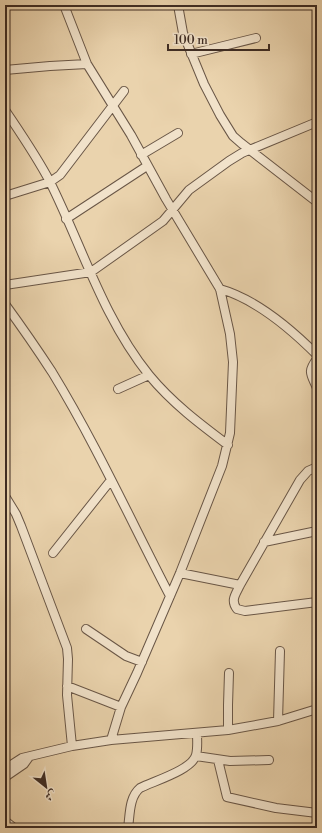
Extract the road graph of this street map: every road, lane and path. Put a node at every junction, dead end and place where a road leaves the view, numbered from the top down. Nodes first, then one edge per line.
1 (64, 5) edge
2 (178, 5) edge
3 (256, 38) dead end
4 (191, 54) junction
5 (86, 64) junction
6 (5, 70) edge
7 (124, 91) dead end
8 (112, 106) junction
9 (5, 110) edge
10 (317, 122) edge
11 (178, 133) dead end
12 (250, 150) junction
13 (141, 155) junction
14 (147, 166) junction
15 (50, 182) junction
16 (5, 196) edge
17 (317, 202) edge
18 (173, 211) junction
19 (66, 219) junction
20 (91, 272) junction
21 (5, 285) edge
22 (220, 289) junction
23 (6, 307) edge
24 (317, 355) edge
25 (317, 359) edge
26 (149, 375) junction
27 (317, 388) edge
28 (118, 389) dead end
29 (228, 445) junction
30 (317, 467) edge
31 (111, 480) junction
32 (5, 496) edge
33 (317, 531) edge
34 (264, 542) junction
35 (53, 553) dead end
36 (180, 573) junction
37 (240, 585) junction
38 (170, 596) junction
39 (317, 602) edge
40 (86, 629) dead end
41 (280, 651) dead end
42 (142, 662) junction
43 (229, 674) dead end
44 (67, 686) junction
45 (121, 707) junction
46 (317, 709) edge
47 (278, 721) junction
48 (228, 730) junction
49 (198, 733) junction
50 (110, 740) junction
51 (72, 746) junction
52 (196, 756) junction
53 (29, 757) junction
54 (218, 760) junction
55 (269, 760) dead end
56 (5, 769) edge
57 (5, 777) edge
58 (317, 813) edge
59 (5, 821) edge
60 (14, 828) edge
61 (128, 828) edge

1 - 5 street
2 - 4 street
3 - 4 street
4 - 12 street
5 - 6 street
5 - 8 street
7 - 8 street
8 - 13 street
8 - 15 street
9 - 15 street
10 - 12 street
11 - 13 street
12 - 17 street
12 - 18 street
13 - 14 street
14 - 18 street
14 - 19 street
15 - 16 street
15 - 19 street
18 - 20 street
18 - 22 street
19 - 20 street
20 - 21 street
20 - 26 street
22 - 24 street
22 - 29 street
23 - 31 street
25 - 27 street
26 - 28 street
26 - 29 street
29 - 36 street
30 - 34 street
31 - 35 street
31 - 38 street
32 - 44 street
33 - 34 street
34 - 37 street
36 - 37 street
36 - 38 street
37 - 39 street
38 - 42 street
40 - 42 street
41 - 47 street
42 - 45 street
43 - 48 street
44 - 45 street
44 - 51 street
45 - 50 street
46 - 47 street
47 - 48 street
48 - 49 street
49 - 50 street
49 - 52 street
50 - 51 street
51 - 53 street
52 - 54 street
52 - 61 street
53 - 56 street
53 - 57 street
54 - 55 street
54 - 58 street
59 - 60 street

